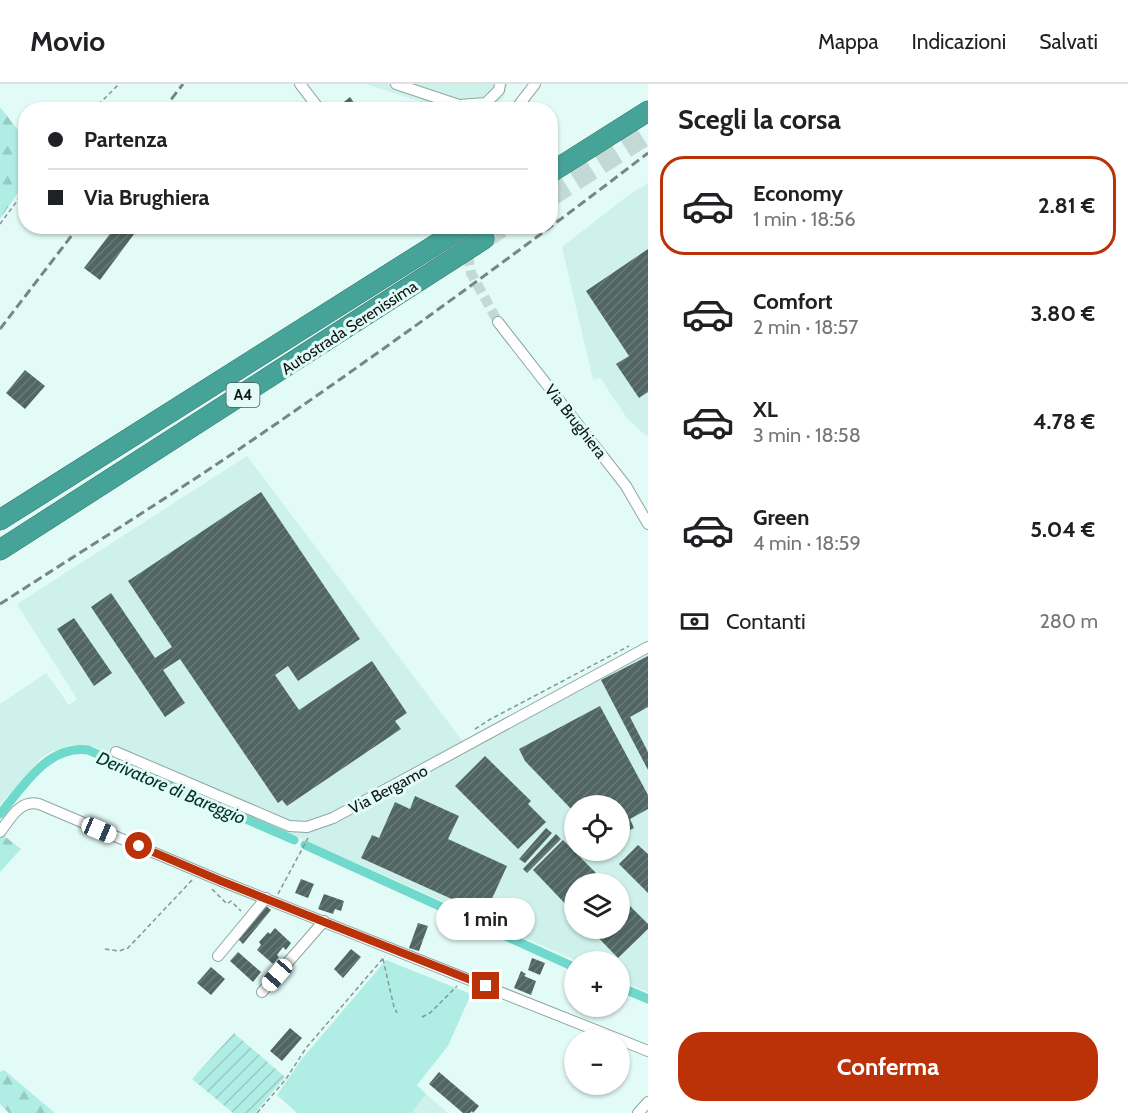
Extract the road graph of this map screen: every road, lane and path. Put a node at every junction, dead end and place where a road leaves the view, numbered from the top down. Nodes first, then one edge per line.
1 (119, 84) edge
2 (300, 84) edge
3 (396, 84) edge
4 (500, 84) edge
5 (535, 84) edge
6 (101, 102) edge
7 (314, 102) edge
8 (450, 102) edge
9 (487, 102) edge
10 (520, 102) edge
11 (648, 111) edge
12 (558, 168) edge
13 (18, 200) edge
14 (0, 224) edge
15 (452, 234) edge
16 (484, 239) tunnel mouth
17 (498, 322) tunnel mouth
18 (0, 520) edge
19 (648, 524) edge
20 (0, 550) edge
21 (648, 647) edge
22 (116, 752) dead end
23 (0, 832) edge
24 (199, 872) junction
25 (215, 885) junction
26 (266, 898) junction
27 (244, 913) dead end
28 (324, 921) junction
29 (392, 948) junction
30 (105, 949) dead end
31 (218, 956) dead end
32 (383, 958) junction
33 (466, 978) junction
34 (262, 993) dead end
35 (397, 1012) dead end
36 (422, 1017) dead end
37 (648, 1051) edge
38 (648, 1102) edge
39 (257, 1113) edge
40 (638, 1113) edge

1 - 6 path
2 - 7 street
3 - 8 street
4 - 9 street
5 - 10 street
11 - 12 highway
13 - 14 path
15 - 18 highway, Autostrada Serenissima / A4
16 - 20 highway, Autostrada Serenissima / A4
17 - 19 street, Via Brughiera
21 - 22 street, Via Bergamo
23 - 24 street
24 - 25 street
24 - 30 path
25 - 26 street
25 - 27 path
26 - 28 street
26 - 31 street
28 - 29 street
28 - 34 street
29 - 32 path
29 - 33 street
32 - 35 path
32 - 39 path
33 - 36 path
33 - 37 street
38 - 40 street

